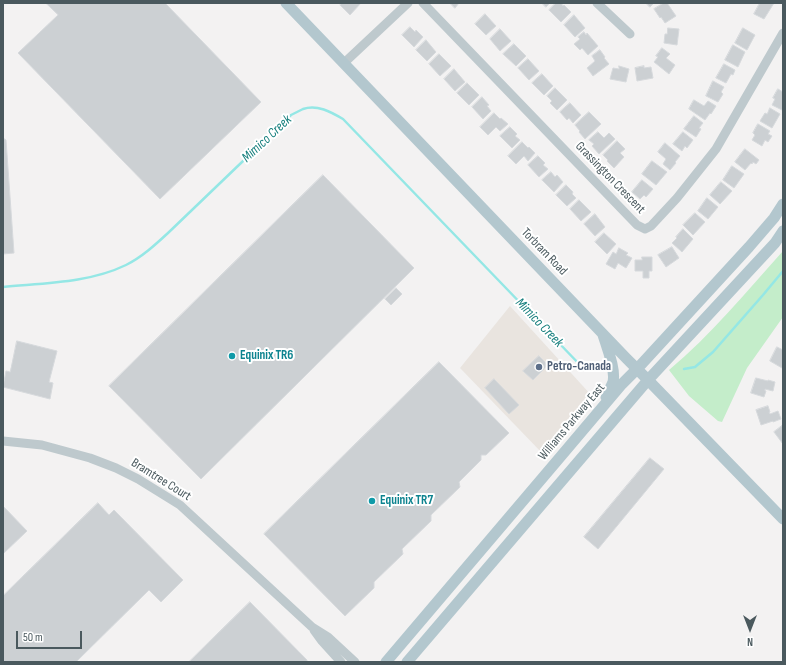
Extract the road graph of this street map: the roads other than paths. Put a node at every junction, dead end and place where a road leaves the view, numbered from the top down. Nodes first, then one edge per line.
1 (286, 3) edge
2 (408, 3) edge
3 (423, 3) edge
4 (597, 3) edge
5 (783, 33) edge
6 (630, 34) dead end
7 (344, 63) junction
8 (783, 204) edge
9 (783, 232) edge
10 (602, 333) junction
11 (637, 369) junction
12 (648, 380) junction
13 (601, 409) junction
14 (3, 441) edge
15 (783, 519) edge
16 (312, 627) junction
17 (341, 662) edge
18 (355, 662) edge
19 (386, 662) edge
20 (407, 662) edge

1 - 7 main road, Torbram Road
2 - 7 street
3 - 5 street, Grassington Crescent
4 - 6 street
7 - 10 main road, Torbram Road
8 - 11 main road, Williams Parkway East
9 - 12 main road
10 - 11 main road, Torbram Road
10 - 13 main road
11 - 12 main road, Torbram Road
11 - 13 main road, Williams Parkway East
12 - 15 main road, Torbram Road
12 - 20 main road
13 - 19 main road, Williams Parkway East
14 - 16 street, Bramtree Court
16 - 17 street, Bramtree Court
16 - 18 street, Bramtree Court

